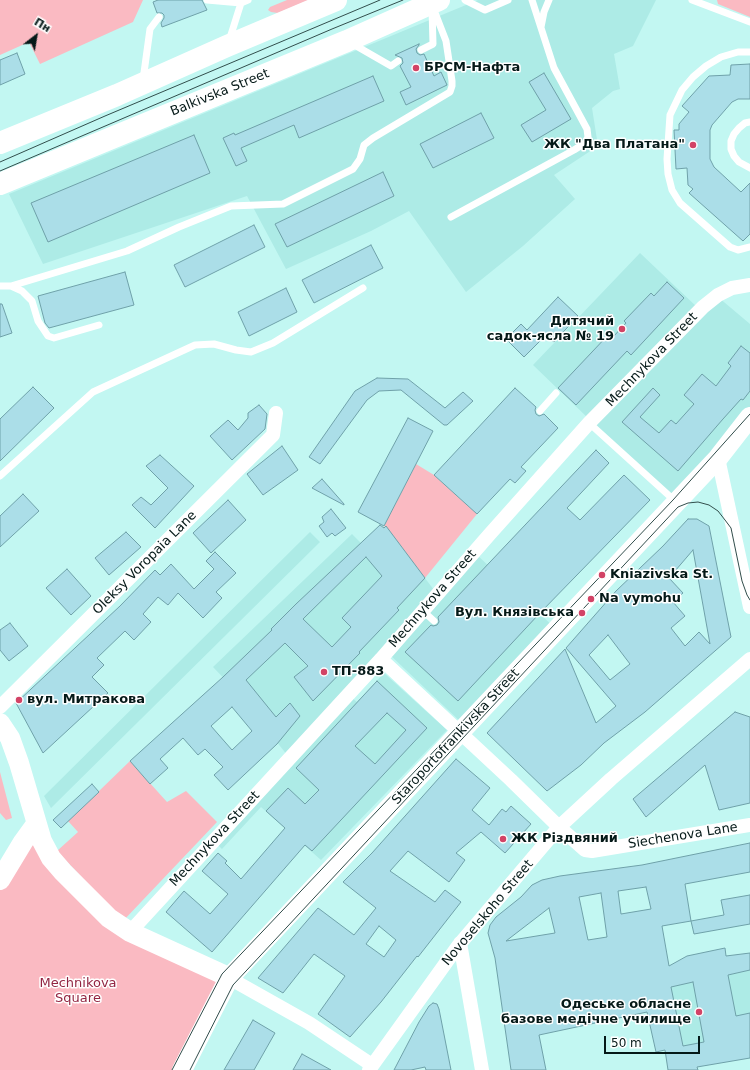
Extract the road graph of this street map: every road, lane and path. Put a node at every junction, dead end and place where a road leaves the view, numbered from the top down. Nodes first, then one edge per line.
1 (207, 0) edge
2 (248, 0) edge
3 (336, 0) edge
4 (465, 0) edge
5 (508, 0) edge
6 (532, 0) edge
7 (549, 0) edge
8 (692, 0) edge
9 (435, 2) edge
10 (241, 3) junction
11 (159, 17) dead end
12 (750, 22) edge
13 (541, 30) junction
14 (347, 41) junction
15 (227, 46) junction
16 (422, 50) dead end
17 (750, 52) edge
18 (398, 61) dead end
19 (143, 84) junction
20 (750, 122) edge
21 (0, 143) edge
22 (750, 168) edge
23 (0, 184) edge
24 (452, 217) dead end
25 (750, 247) edge
26 (750, 285) edge
27 (0, 286) edge
28 (11, 286) junction
29 (363, 288) dead end
30 (99, 325) dead end
31 (556, 393) dead end
32 (540, 411) dead end
33 (276, 413) dead end
34 (750, 417) edge
35 (589, 423) junction
36 (718, 458) junction
37 (0, 476) edge
38 (676, 502) junction
39 (750, 607) edge
40 (423, 611) junction
41 (434, 621) dead end
42 (381, 659) junction
43 (750, 659) edge
44 (0, 707) edge
45 (0, 724) edge
46 (460, 733) junction
47 (36, 824) junction
48 (750, 825) edge
49 (558, 828) junction
50 (0, 880) edge
51 (130, 932) junction
52 (460, 943) junction
53 (229, 978) junction
54 (370, 1067) edge
55 (182, 1070) edge
56 (482, 1070) edge

1 - 10 lane
2 - 10 lane
3 - 15 main road
4 - 5 lane
6 - 13 lane
7 - 13 lane
8 - 12 lane
9 - 14 main road, Balkivska Street
9 - 16 lane
9 - 28 lane
10 - 15 lane
11 - 19 lane
13 - 24 lane
14 - 18 lane
14 - 23 main road, Balkivska Street
15 - 19 main road
17 - 25 lane
19 - 21 main road
20 - 22 lane
26 - 35 street, Mechnykova Street
27 - 28 lane
28 - 30 lane
29 - 37 lane
31 - 32 lane
33 - 44 street, Oleksy Voropaia Lane
34 - 36 main road, Staroportofrankivska Street
35 - 38 lane
35 - 40 street, Mechnykova Street
36 - 38 main road, Staroportofrankivska Street
36 - 39 street
38 - 46 main road, Staroportofrankivska Street
40 - 41 lane
40 - 42 street, Mechnykova Street
42 - 46 street, Siechenova Lane
42 - 51 street, Mechnykova Street
43 - 49 street, Novoselskoho Street
45 - 47 main road
46 - 49 street, Siechenova Lane
46 - 53 main road, Staroportofrankivska Street
47 - 50 main road
47 - 51 main road
48 - 49 street, Siechenova Lane
49 - 52 street, Novoselskoho Street
51 - 53 main road
52 - 54 street, Novoselskoho Street
52 - 56 street
53 - 54 street
53 - 55 main road, Staroportofrankivska Street

